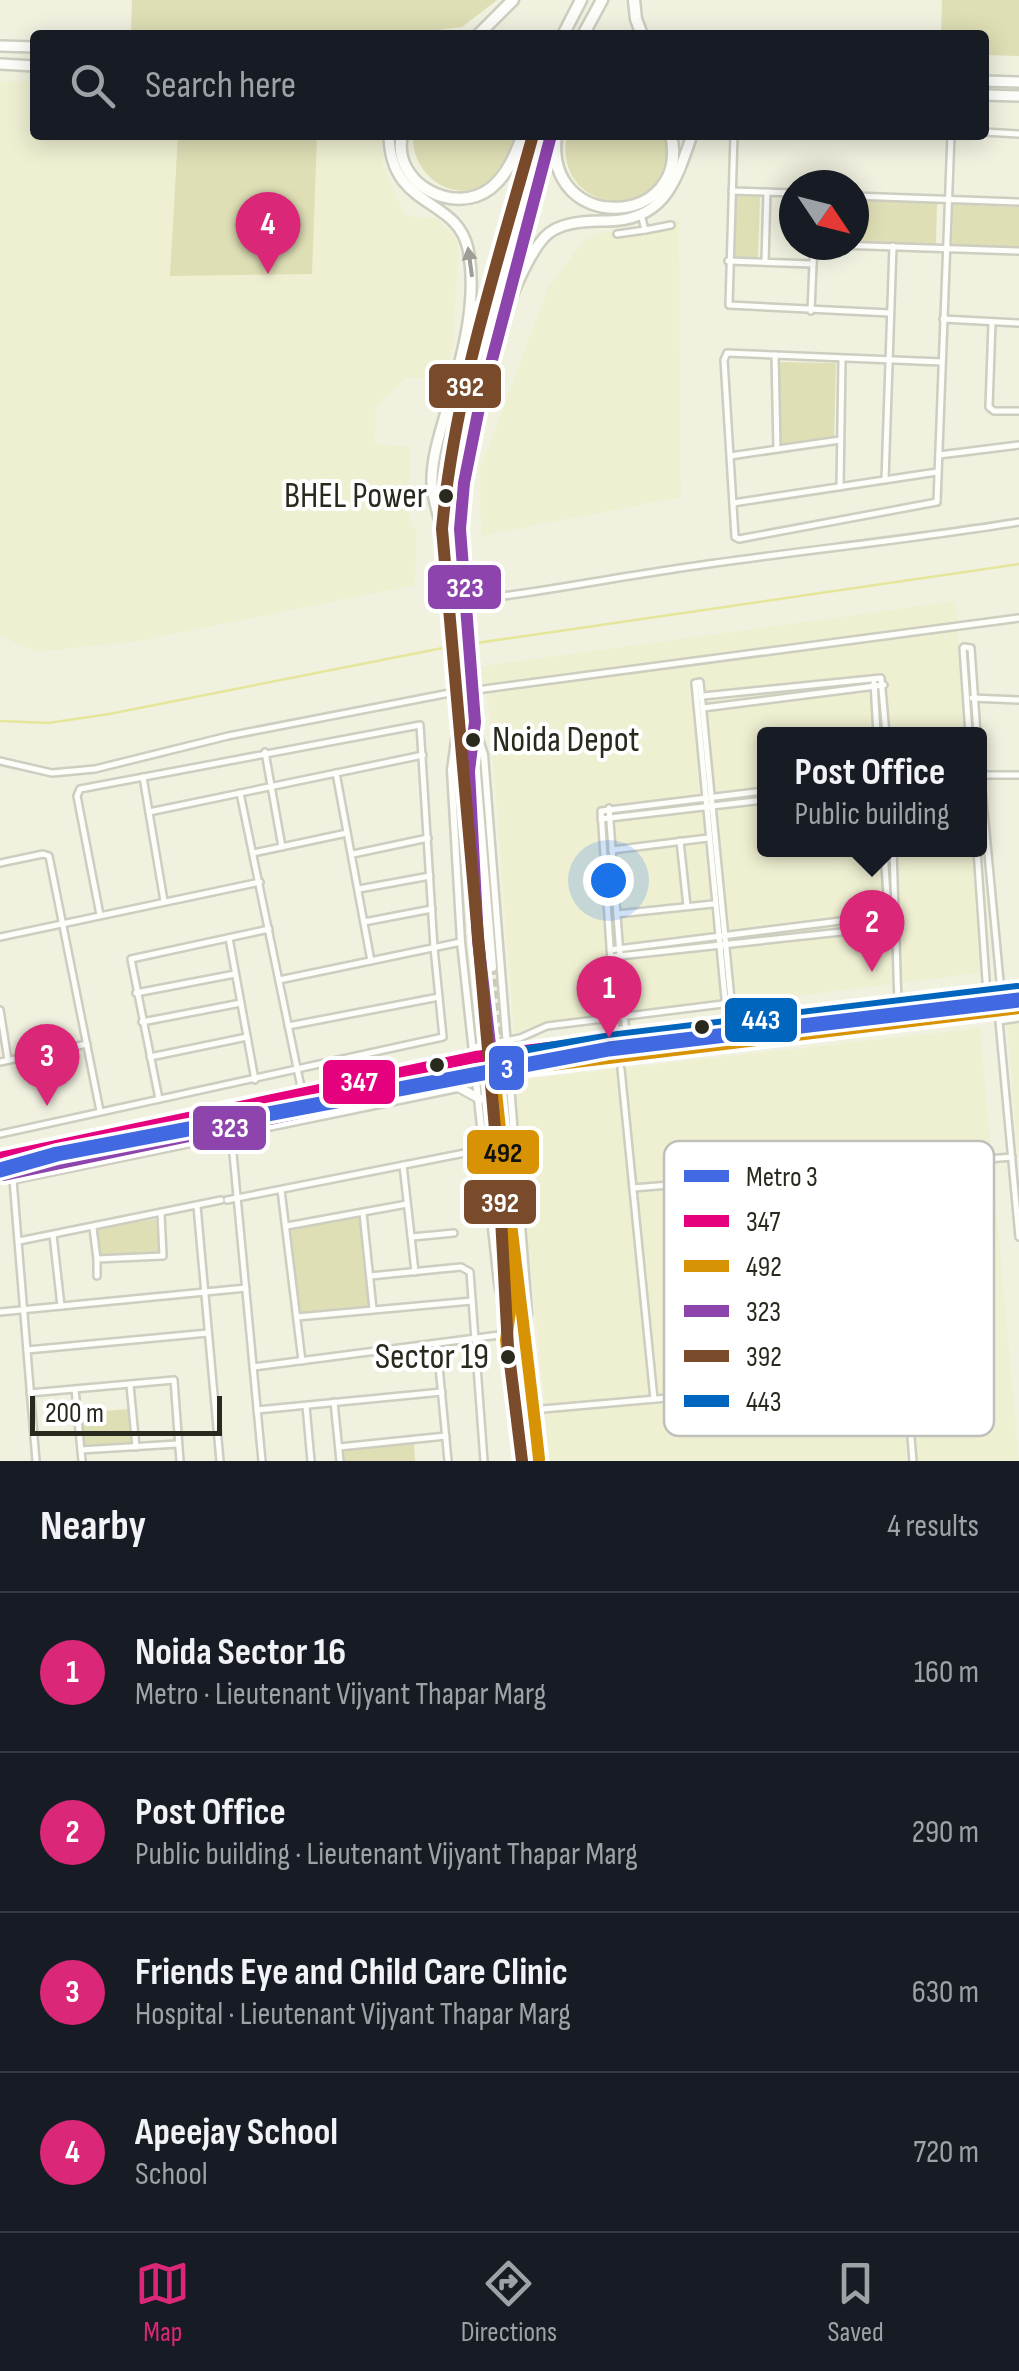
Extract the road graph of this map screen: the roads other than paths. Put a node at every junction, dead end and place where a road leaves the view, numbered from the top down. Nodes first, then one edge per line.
1 (513, 0) edge
2 (581, 0) edge
3 (602, 0) edge
4 (634, 0) edge
5 (483, 30) edge
6 (566, 30) edge
7 (586, 30) edge
8 (640, 30) edge
9 (0, 46) edge
10 (30, 46) edge
11 (0, 64) edge
12 (30, 66) edge
13 (989, 81) edge
14 (1019, 82) edge
15 (989, 94) edge
16 (1019, 96) edge
17 (989, 132) edge
18 (1019, 134) edge
19 (391, 140) edge
20 (402, 140) edge
21 (522, 140) edge
22 (532, 140) edge
23 (545, 140) edge
24 (556, 140) edge
25 (671, 140) edge
26 (691, 140) edge
27 (734, 140) edge
28 (951, 140) edge
29 (731, 191) junction
30 (767, 192) junction
31 (779, 193) edge
32 (869, 196) edge
33 (948, 199) junction
34 (1019, 202) edge
35 (641, 214) junction
36 (671, 225) dead end
37 (645, 230) junction
38 (617, 234) dead end
39 (869, 246) edge
40 (892, 246) junction
41 (946, 248) junction
42 (1019, 251) edge
43 (813, 260) edge
44 (728, 261) junction
45 (765, 262) junction
46 (813, 264) junction
47 (470, 300) junction
48 (811, 311) junction
49 (890, 314) junction
50 (944, 319) junction
51 (992, 322) junction
52 (1019, 323) edge
53 (482, 327) junction
54 (478, 344) junction
55 (774, 355) junction
56 (842, 359) junction
57 (888, 361) junction
58 (942, 362) junction
59 (457, 370) junction
60 (476, 387) junction
61 (1019, 412) edge
62 (840, 440) junction
63 (1019, 445) edge
64 (777, 449) junction
65 (939, 455) junction
66 (730, 456) junction
67 (938, 472) junction
68 (885, 480) junction
69 (840, 487) junction
70 (733, 504) junction
71 (1019, 522) edge
72 (442, 529) junction
73 (462, 605) junction
74 (1019, 618) edge
75 (874, 682) junction
76 (469, 686) junction
77 (455, 688) junction
78 (966, 698) junction
79 (975, 698) junction
80 (1019, 700) edge
81 (699, 708) junction
82 (471, 716) junction
83 (458, 722) junction
84 (877, 727) edge
85 (886, 727) edge
86 (968, 727) edge
87 (977, 727) edge
88 (265, 752) junction
89 (423, 755) junction
90 (0, 761) edge
91 (336, 773) junction
92 (987, 773) edge
93 (1019, 775) edge
94 (143, 776) junction
95 (271, 786) junction
96 (757, 792) edge
97 (240, 793) junction
98 (708, 797) junction
99 (757, 801) edge
100 (709, 806) junction
101 (609, 808) junction
102 (149, 812) junction
103 (610, 818) junction
104 (600, 819) junction
105 (347, 833) junction
106 (428, 838) junction
107 (708, 838) junction
108 (680, 842) junction
109 (987, 846) edge
110 (282, 847) junction
111 (612, 850) junction
112 (254, 853) junction
113 (351, 854) junction
114 (885, 857) edge
115 (893, 857) edge
116 (977, 857) edge
117 (0, 863) edge
118 (430, 876) junction
119 (260, 882) junction
120 (358, 890) junction
121 (164, 901) junction
122 (715, 904) junction
123 (686, 906) junction
124 (432, 909) junction
125 (100, 914) junction
126 (617, 914) junction
127 (892, 915) junction
128 (848, 920) junction
129 (364, 922) junction
130 (64, 924) junction
131 (893, 926) junction
132 (790, 928) junction
133 (269, 929) junction
134 (850, 931) junction
135 (721, 936) junction
136 (0, 938) edge
137 (229, 938) junction
138 (791, 938) junction
139 (460, 942) junction
140 (722, 945) junction
141 (434, 948) junction
142 (620, 952) junction
143 (610, 953) junction
144 (372, 961) junction
145 (236, 974) junction
146 (279, 980) junction
147 (1019, 990) edge
148 (1001, 992) junction
149 (136, 993) junction
150 (987, 993) junction
151 (439, 997) junction
152 (241, 1003) junction
153 (728, 1003) junction
154 (898, 1004) junction
155 (1019, 1006) edge
156 (0, 1010) edge
157 (624, 1015) junction
158 (614, 1016) junction
159 (1019, 1018) edge
160 (142, 1022) junction
161 (730, 1024) junction
162 (288, 1026) junction
163 (823, 1030) junction
164 (626, 1036) junction
165 (247, 1037) junction
166 (616, 1037) junction
167 (507, 1040) junction
168 (732, 1041) junction
169 (824, 1043) dead end
170 (87, 1044) junction
171 (474, 1052) junction
172 (507, 1053) junction
173 (150, 1057) junction
174 (8, 1060) junction
175 (0, 1062) edge
176 (621, 1069) dead end
177 (298, 1072) junction
178 (509, 1072) junction
179 (477, 1074) junction
180 (255, 1080) junction
181 (442, 1081) junction
182 (463, 1088) junction
183 (395, 1090) junction
184 (302, 1095) junction
185 (159, 1099) junction
186 (480, 1100) junction
187 (396, 1102) junction
188 (100, 1111) junction
189 (230, 1122) junction
190 (0, 1134) edge
191 (232, 1135) junction
192 (485, 1149) junction
193 (0, 1158) edge
194 (1012, 1158) junction
195 (994, 1159) edge
196 (510, 1162) tunnel mouth
197 (498, 1163) tunnel mouth
198 (403, 1165) junction
199 (3, 1171) edge
200 (13, 1180) junction
201 (664, 1185) edge
202 (633, 1188) junction
203 (281, 1189) junction
204 (237, 1198) junction
205 (407, 1204) junction
206 (197, 1206) junction
207 (1018, 1210) edge
208 (363, 1212) junction
209 (161, 1213) junction
210 (286, 1226) junction
211 (92, 1227) junction
212 (454, 1234) dead end
213 (53, 1235) junction
214 (411, 1237) junction
215 (1019, 1237) edge
216 (19, 1241) junction
217 (97, 1259) junction
218 (415, 1272) junction
219 (97, 1276) dead end
220 (370, 1276) junction
221 (246, 1288) junction
222 (205, 1292) junction
223 (472, 1300) junction
224 (62, 1306) junction
225 (373, 1309) junction
226 (24, 1310) junction
227 (0, 1312) edge
228 (296, 1317) junction
229 (506, 1321) junction
230 (208, 1333) junction
231 (507, 1334) junction
232 (474, 1337) junction
233 (524, 1341) junction
234 (437, 1344) junction
235 (27, 1350) junction
236 (302, 1361) junction
237 (253, 1367) junction
238 (130, 1384) junction
239 (75, 1388) junction
240 (442, 1392) junction
241 (30, 1393) junction
242 (664, 1398) edge
243 (654, 1399) junction
244 (334, 1402) junction
245 (306, 1406) junction
246 (257, 1410) junction
247 (531, 1410) junction
248 (446, 1436) junction
249 (911, 1436) edge
250 (178, 1444) junction
251 (136, 1447) junction
252 (339, 1447) junction
253 (81, 1450) junction
254 (36, 1461) edge
255 (82, 1461) edge
256 (180, 1461) edge
257 (220, 1461) edge
258 (262, 1461) edge
259 (312, 1461) edge
260 (340, 1461) edge
261 (448, 1461) edge
262 (484, 1461) edge
263 (522, 1461) edge
264 (536, 1461) edge
265 (913, 1461) edge

1 - 5 highway
2 - 6 highway
3 - 7 highway
4 - 8 highway
9 - 10 highway
11 - 12 highway
13 - 14 highway
15 - 16 highway
17 - 18 street
47 -> 19 highway
20 - 21 highway
22 - 53 main road
23 - 60 main road
24 - 25 highway
26 - 35 highway
27 - 29 street
28 - 33 street
29 - 30 street
29 - 44 street
30 - 31 street
30 - 45 street
32 - 33 street
33 - 34 street
33 - 41 street
35 - 37 street
35 - 60 highway
36 - 37 street
37 - 38 street
39 - 40 street
40 - 41 street
40 - 49 street
41 - 42 street
41 - 50 street
43 - 46 street
44 - 45 street
44 - 48 street
45 - 46 street
46 - 48 street
47 - 53 highway
47 - 59 highway
48 - 49 street
49 - 57 street
50 - 51 street
50 - 58 street
51 - 52 street
51 - 61 street
53 - 54 main road
54 - 59 highway
54 - 72 main road
55 - 56 street
55 - 64 street
55 - 66 street
56 - 57 street
56 - 62 street
57 - 58 street
57 - 68 street
58 - 65 street
59 - 72 highway
60 - 73 main road
62 - 64 street
62 - 69 street
63 - 65 street
64 - 66 street
65 - 67 street
66 - 70 street
67 - 68 street
67 - 70 street
68 - 69 street
69 - 70 street
71 - 73 street
72 - 77 main road
73 - 76 main road
74 - 76 street
75 - 81 street
75 - 81 street
75 - 84 street
75 - 85 street
76 - 82 main road
77 - 83 main road
77 - 90 street
78 - 79 street
78 - 79 street
78 - 86 street
79 - 80 street
79 - 87 street
81 - 98 street
82 - 83 main road
82 - 167 street
83 - 139 street
88 - 89 street
88 - 94 street
88 - 95 street
89 - 91 street
89 - 106 street
91 - 95 street
91 - 105 street
92 - 93 street
94 - 102 street
94 - 125 street
95 - 97 street
95 - 110 street
96 - 98 street
97 - 102 street
97 - 112 street
98 - 100 street
98 - 101 street
99 - 100 street
100 - 103 street
100 - 107 street
100 - 135 street
101 - 103 street
101 - 104 street
102 - 121 street
103 - 104 street
103 - 111 street
104 - 143 street
105 - 110 street
105 - 113 street
106 - 113 street
106 - 118 street
107 - 108 street
107 - 122 street
108 - 111 street
108 - 123 street
109 - 148 street
110 - 112 street
111 - 126 street
112 - 119 street
113 - 120 street
114 - 127 street
115 - 127 street
116 - 150 street
117 - 130 street
118 - 120 street
118 - 124 street
119 - 121 street
119 - 133 street
120 - 129 street
121 - 125 street
122 - 123 street
122 - 135 street
123 - 126 street
124 - 129 street
124 - 141 street
125 - 130 street
126 - 142 street
127 - 128 street
127 - 131 street
128 - 132 street
128 - 134 street
129 - 144 street
130 - 136 street
130 - 170 street
131 - 134 street
131 - 154 street
132 - 135 street
132 - 138 street
133 - 137 street
133 - 146 street
134 - 138 street
135 - 140 street
135 - 142 street
137 - 145 street
137 - 149 street
138 - 140 street
139 - 141 street
139 - 171 street
140 - 142 street
140 - 153 street
141 - 144 street
141 - 151 street
142 - 143 street
142 - 157 street
143 - 158 street
144 - 146 street
145 - 149 street
145 - 152 street
146 - 162 street
147 - 148 main road
148 - 150 main road
149 - 160 street
150 - 154 main road
151 - 162 street
151 - 177 street
152 - 160 street
152 - 165 street
153 - 157 street
153 - 161 street
154 - 161 main road
155 - 163 main road
156 - 174 street
157 - 158 street
157 - 164 street
158 - 166 street
158 - 167 street
159 - 194 street
160 - 173 street
161 - 164 main road
161 - 168 street
162 - 177 street
163 - 168 main road
163 - 169 main road
164 - 166 main road
165 - 173 street
165 - 180 street
166 - 172 main road
167 - 171 street
167 - 172 street
168 - 178 main road
170 - 174 street
170 - 188 street
171 - 172 main road
171 - 179 street
171 - 184 main road
172 - 178 street
173 - 185 street
174 - 175 street
176 - 202 street
177 - 180 street
177 - 184 street
178 - 179 main road
178 - 233 street
179 - 181 main road
179 - 186 street
180 - 185 street
181 - 182 main road
181 - 183 main road
182 - 186 main road
182 - 187 street
183 - 187 main road
183 - 189 main road
184 - 193 main road
185 - 188 street
186 - 192 street
187 - 191 street
188 - 190 street
189 - 191 street
189 - 199 main road
191 - 200 street
191 - 204 street
192 - 198 street
192 - 229 street
194 - 195 street
194 - 207 street
196 - 233 main road
197 - 229 main road
198 - 203 street
198 - 205 street
199 - 200 street
200 - 216 street
201 - 202 street
202 - 243 street
203 - 204 street
203 - 210 street
204 - 206 street
204 - 221 street
205 - 208 street
205 - 214 street
206 - 209 street
206 - 222 street
207 - 215 street
208 - 210 street
208 - 220 street
209 - 211 street
209 - 217 street
210 - 228 street
211 - 213 street
211 - 217 street
212 - 214 street
213 - 216 street
213 - 224 street
214 - 218 street
216 - 226 street
217 - 219 street
218 - 220 street
218 - 223 street
220 - 225 street
221 - 222 street
221 - 237 street
222 - 224 street
222 - 230 street
223 - 225 street
223 - 232 street
224 - 226 street
225 - 228 street
226 - 227 street
226 - 235 street
228 - 236 street
229 - 231 main road
230 - 235 street
230 - 257 street
231 - 232 street
231 - 263 main road
232 - 234 street
232 - 262 street
233 - 247 main road
234 - 236 street
234 - 240 street
235 - 241 street
236 - 237 street
237 - 246 street
238 - 239 street
238 - 250 street
238 - 251 street
239 - 241 street
239 - 253 street
240 - 244 street
240 - 248 street
241 - 254 street
242 - 243 street
243 - 247 street
244 - 245 street
244 - 252 street
245 - 246 street
245 - 259 street
246 - 258 street
247 - 264 main road
248 - 252 street
248 - 261 street
249 - 265 street
250 - 251 street
250 - 256 street
251 - 253 street
252 - 260 street
253 - 255 street

